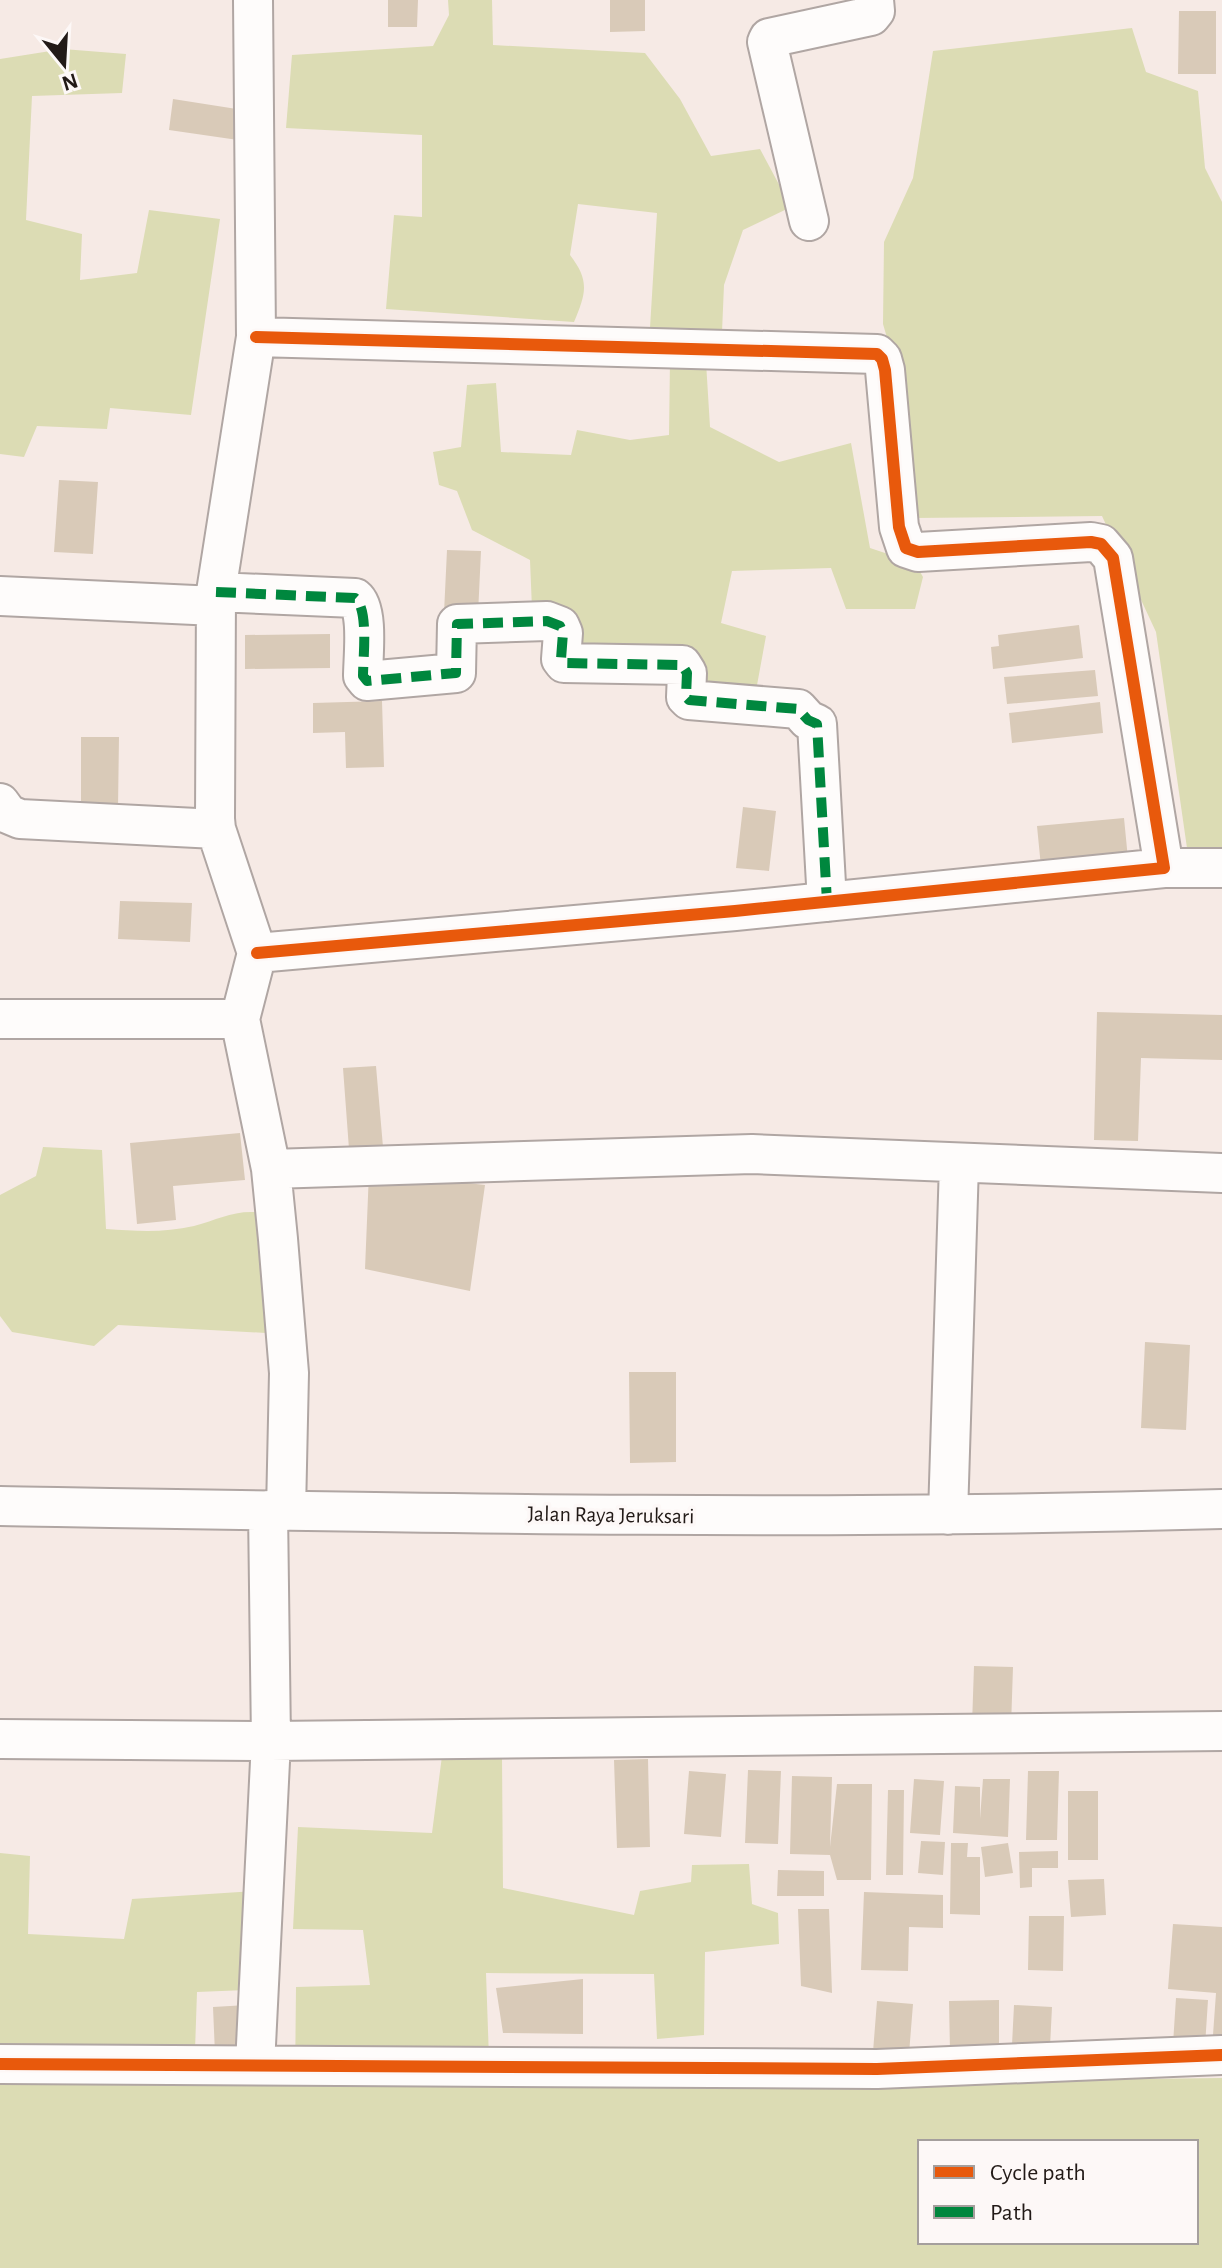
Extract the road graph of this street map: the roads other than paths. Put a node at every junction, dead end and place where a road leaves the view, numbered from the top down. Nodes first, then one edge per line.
1 (253, 0) edge
2 (874, 0) edge
3 (809, 221) dead end
4 (256, 337) junction
5 (0, 596) edge
6 (206, 602) junction
7 (0, 803) edge
8 (216, 829) junction
9 (1164, 868) junction
10 (1222, 868) edge
11 (827, 902) junction
12 (257, 953) junction
13 (0, 1019) edge
14 (240, 1019) junction
15 (959, 1164) junction
16 (271, 1169) junction
17 (1222, 1173) edge
18 (0, 1506) edge
19 (1222, 1509) edge
20 (277, 1510) junction
21 (948, 1515) junction
22 (1222, 1731) edge
23 (0, 1739) edge
24 (271, 1741) junction
25 (1222, 2055) edge
26 (0, 2064) edge
27 (255, 2065) junction

1 - 4 street
2 - 3 street
4 - 6 street
4 - 9 street
5 - 6 street
6 - 8 street
6 - 11 street
7 - 8 street
8 - 12 street
9 - 10 street
9 - 11 street
11 - 12 street
12 - 14 street
13 - 14 street
14 - 16 street
15 - 16 street
15 - 17 street
15 - 21 street
16 - 20 street
18 - 20 street, Jalan Raya Jeruksari
19 - 21 street, Jalan Raya Jeruksari
20 - 21 street, Jalan Raya Jeruksari
20 - 24 street
22 - 24 street
23 - 24 street
24 - 27 street
25 - 27 street
26 - 27 street

